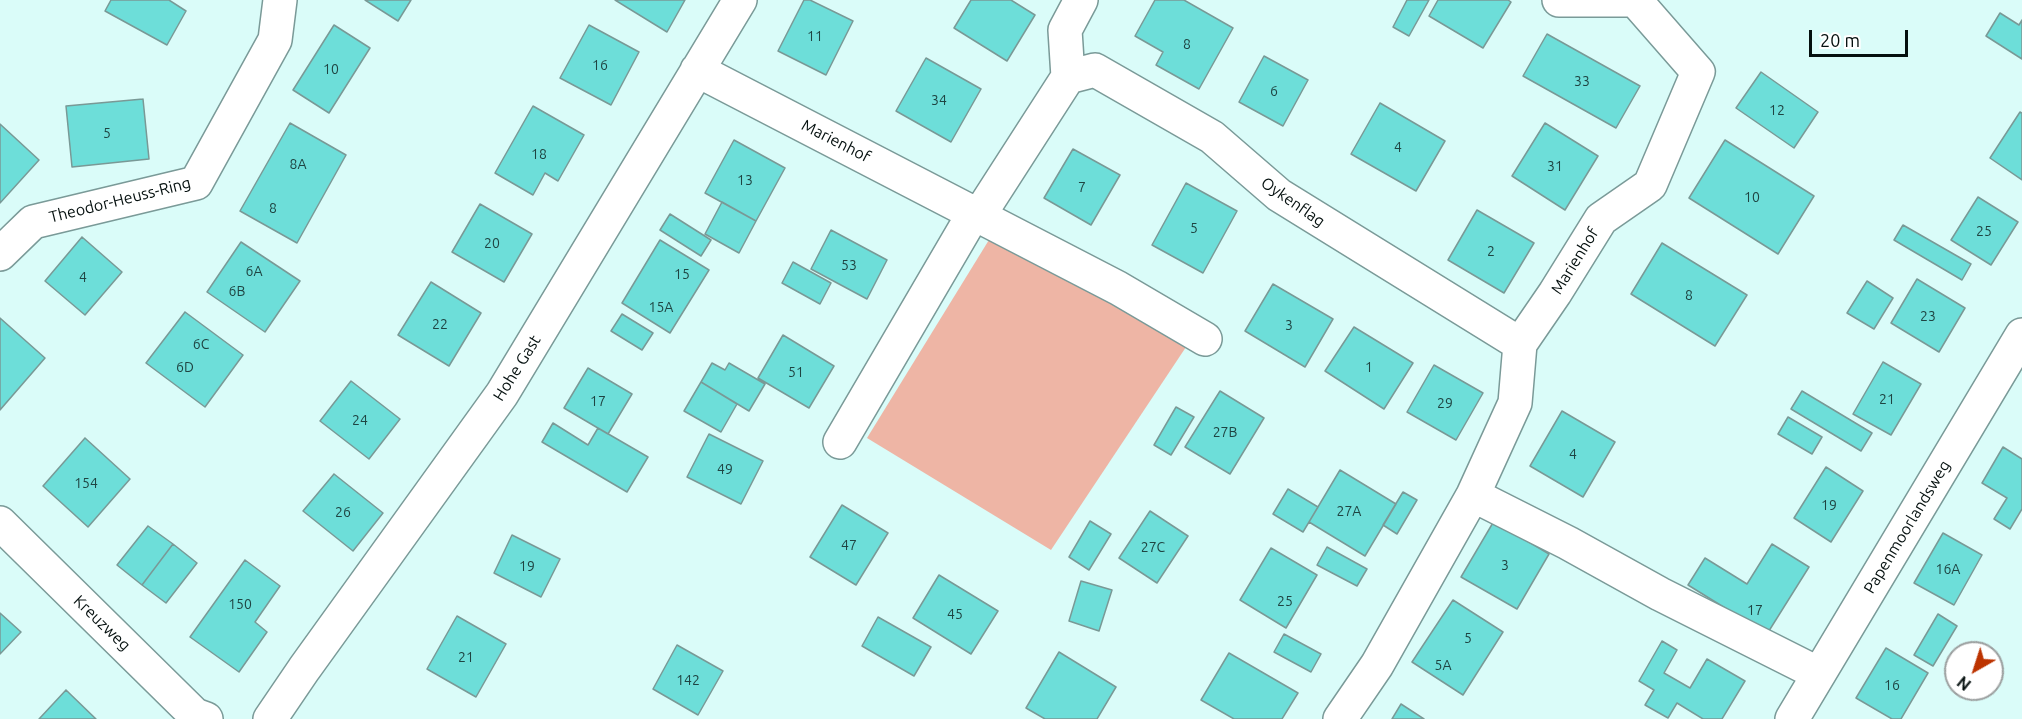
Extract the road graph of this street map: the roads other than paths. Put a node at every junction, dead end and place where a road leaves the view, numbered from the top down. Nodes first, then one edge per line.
1 (280, 0) edge
2 (740, 0) edge
3 (1081, 0) edge
4 (1559, 0) edge
5 (698, 70) junction
6 (1068, 77) junction
7 (974, 213) junction
8 (0, 254) edge
9 (2022, 335) edge
10 (1205, 339) dead end
11 (1520, 344) junction
12 (840, 442) dead end
13 (1473, 495) junction
14 (0, 523) edge
15 (1819, 674) junction
16 (206, 719) edge
17 (270, 719) edge
18 (1340, 719) edge
19 (1792, 719) edge

1 - 8 street, Theodor-Heuss-Ring
2 - 5 street, Hohe Gast
3 - 6 street
4 - 11 street, Marienhof
5 - 7 street, Marienhof
5 - 17 street, Hohe Gast
6 - 7 street
6 - 11 street, Oykenflag
7 - 10 street, Marienhof
7 - 12 street
9 - 15 street, Papenmoorlandsweg
11 - 13 street, Marienhof
13 - 15 street
13 - 18 street, Marienhof
14 - 16 street, Kreuzweg
15 - 19 street, Papenmoorlandsweg

